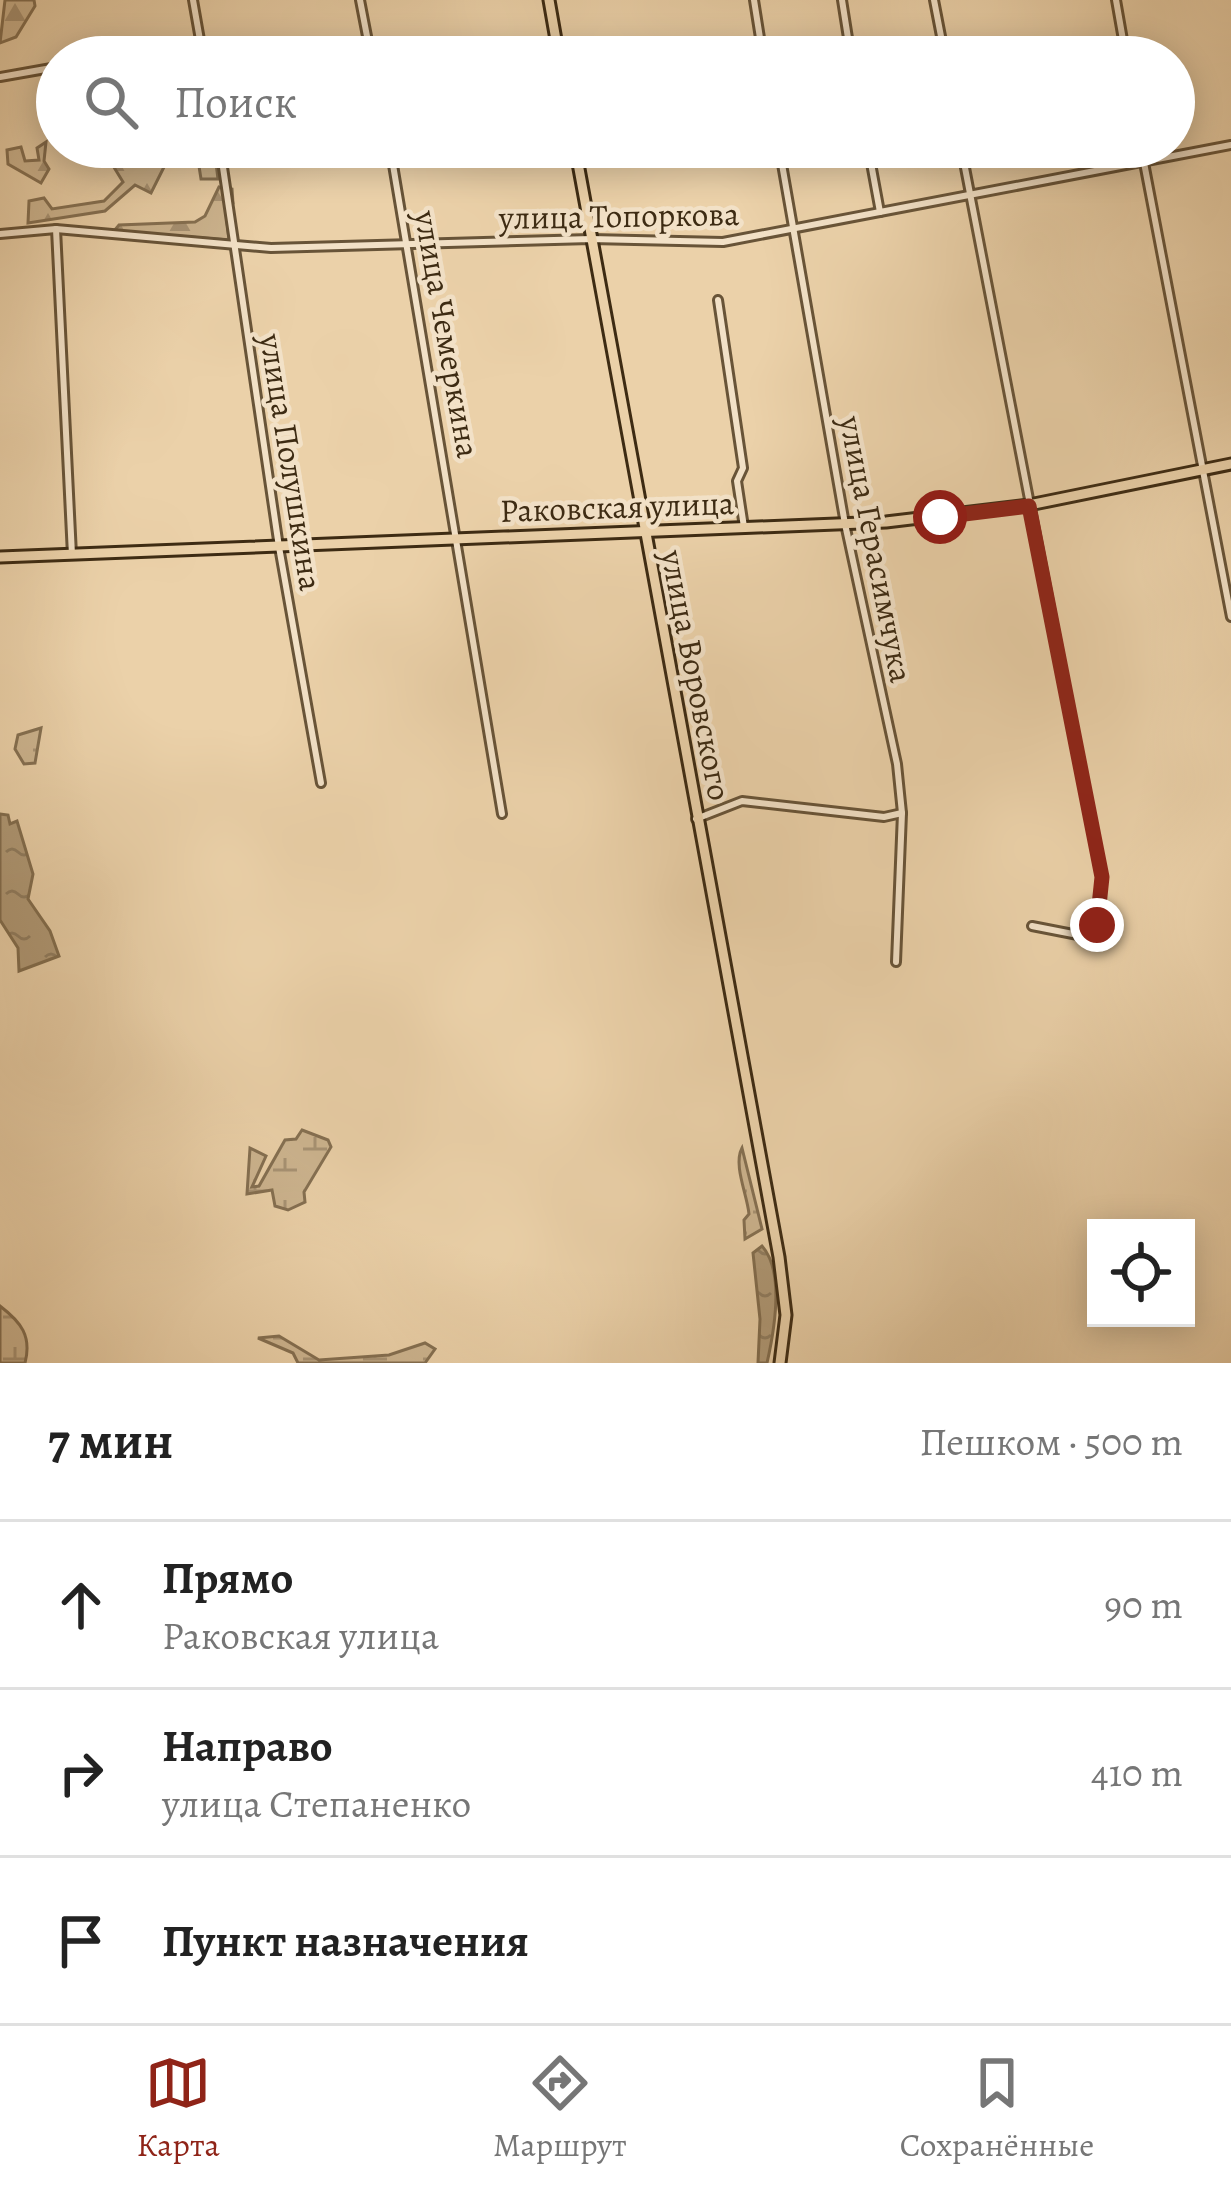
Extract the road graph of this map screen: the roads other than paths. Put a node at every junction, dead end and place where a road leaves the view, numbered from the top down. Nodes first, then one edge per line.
1 (194, 0) edge
2 (360, 0) edge
3 (549, 0) edge
4 (754, 0) edge
5 (842, 0) edge
6 (934, 0) edge
7 (1116, 0) edge
8 (199, 36) edge
9 (367, 36) edge
10 (556, 36) edge
11 (760, 36) edge
12 (848, 36) edge
13 (941, 36) edge
14 (1122, 36) edge
15 (36, 71) edge
16 (0, 77) edge
17 (1231, 145) edge
18 (1195, 151) edge
19 (223, 168) edge
20 (394, 168) edge
21 (579, 168) edge
22 (783, 168) edge
23 (872, 168) edge
24 (965, 168) edge
25 (1101, 168) edge
26 (1144, 168) edge
27 (970, 193) junction
28 (880, 212) junction
29 (56, 229) junction
30 (794, 231) junction
31 (0, 234) edge
32 (591, 239) junction
33 (406, 242) junction
34 (235, 247) junction
35 (718, 300) dead end
36 (1231, 464) edge
37 (1201, 470) junction
38 (1029, 506) junction
39 (844, 524) junction
40 (744, 528) junction
41 (643, 533) junction
42 (458, 540) junction
43 (279, 547) junction
44 (72, 555) junction
45 (0, 557) edge
46 (1231, 617) edge
47 (321, 783) dead end
48 (902, 813) junction
49 (502, 814) dead end
50 (696, 819) junction
51 (1032, 926) dead end
52 (896, 962) dead end
53 (780, 1363) edge

1 - 8 street
2 - 9 street
3 - 10 main road
4 - 11 street
5 - 12 street
6 - 13 street
7 - 14 street
15 - 16 street
17 - 18 street, улица Топоркова
19 - 34 street, улица Полушкина
20 - 33 street, улица Чемеркина
21 - 32 main road, улица Воровского
22 - 30 street, улица Герасимчука
23 - 28 street
24 - 27 street
25 - 27 street, улица Топоркова
26 - 37 street
27 - 28 street, улица Топоркова
27 - 38 street
28 - 30 street, улица Топоркова
29 - 31 street, улица Топоркова
29 - 34 street, улица Топоркова
29 - 44 street
30 - 32 street, улица Топоркова
30 - 39 street, улица Герасимчука
32 - 33 street, улица Топоркова
32 - 41 main road, улица Воровского
33 - 34 street, улица Топоркова
33 - 42 street, улица Чемеркина
34 - 43 street, улица Полушкина
35 - 40 street
36 - 37 main road, Раковская улица
37 - 38 main road, Раковская улица
37 - 46 street
38 - 39 main road, Раковская улица
38 - 51 street
39 - 40 main road, Раковская улица
39 - 48 street, улица Герасимчука
40 - 41 main road, Раковская улица
41 - 42 main road, Раковская улица
41 - 50 main road, улица Воровского
42 - 43 main road, Раковская улица
42 - 49 street, улица Чемеркина
43 - 44 main road, Раковская улица
43 - 47 street, улица Полушкина
44 - 45 main road, Раковская улица
48 - 50 street
48 - 52 street, улица Герасимчука
50 - 53 main road, улица Воровского

